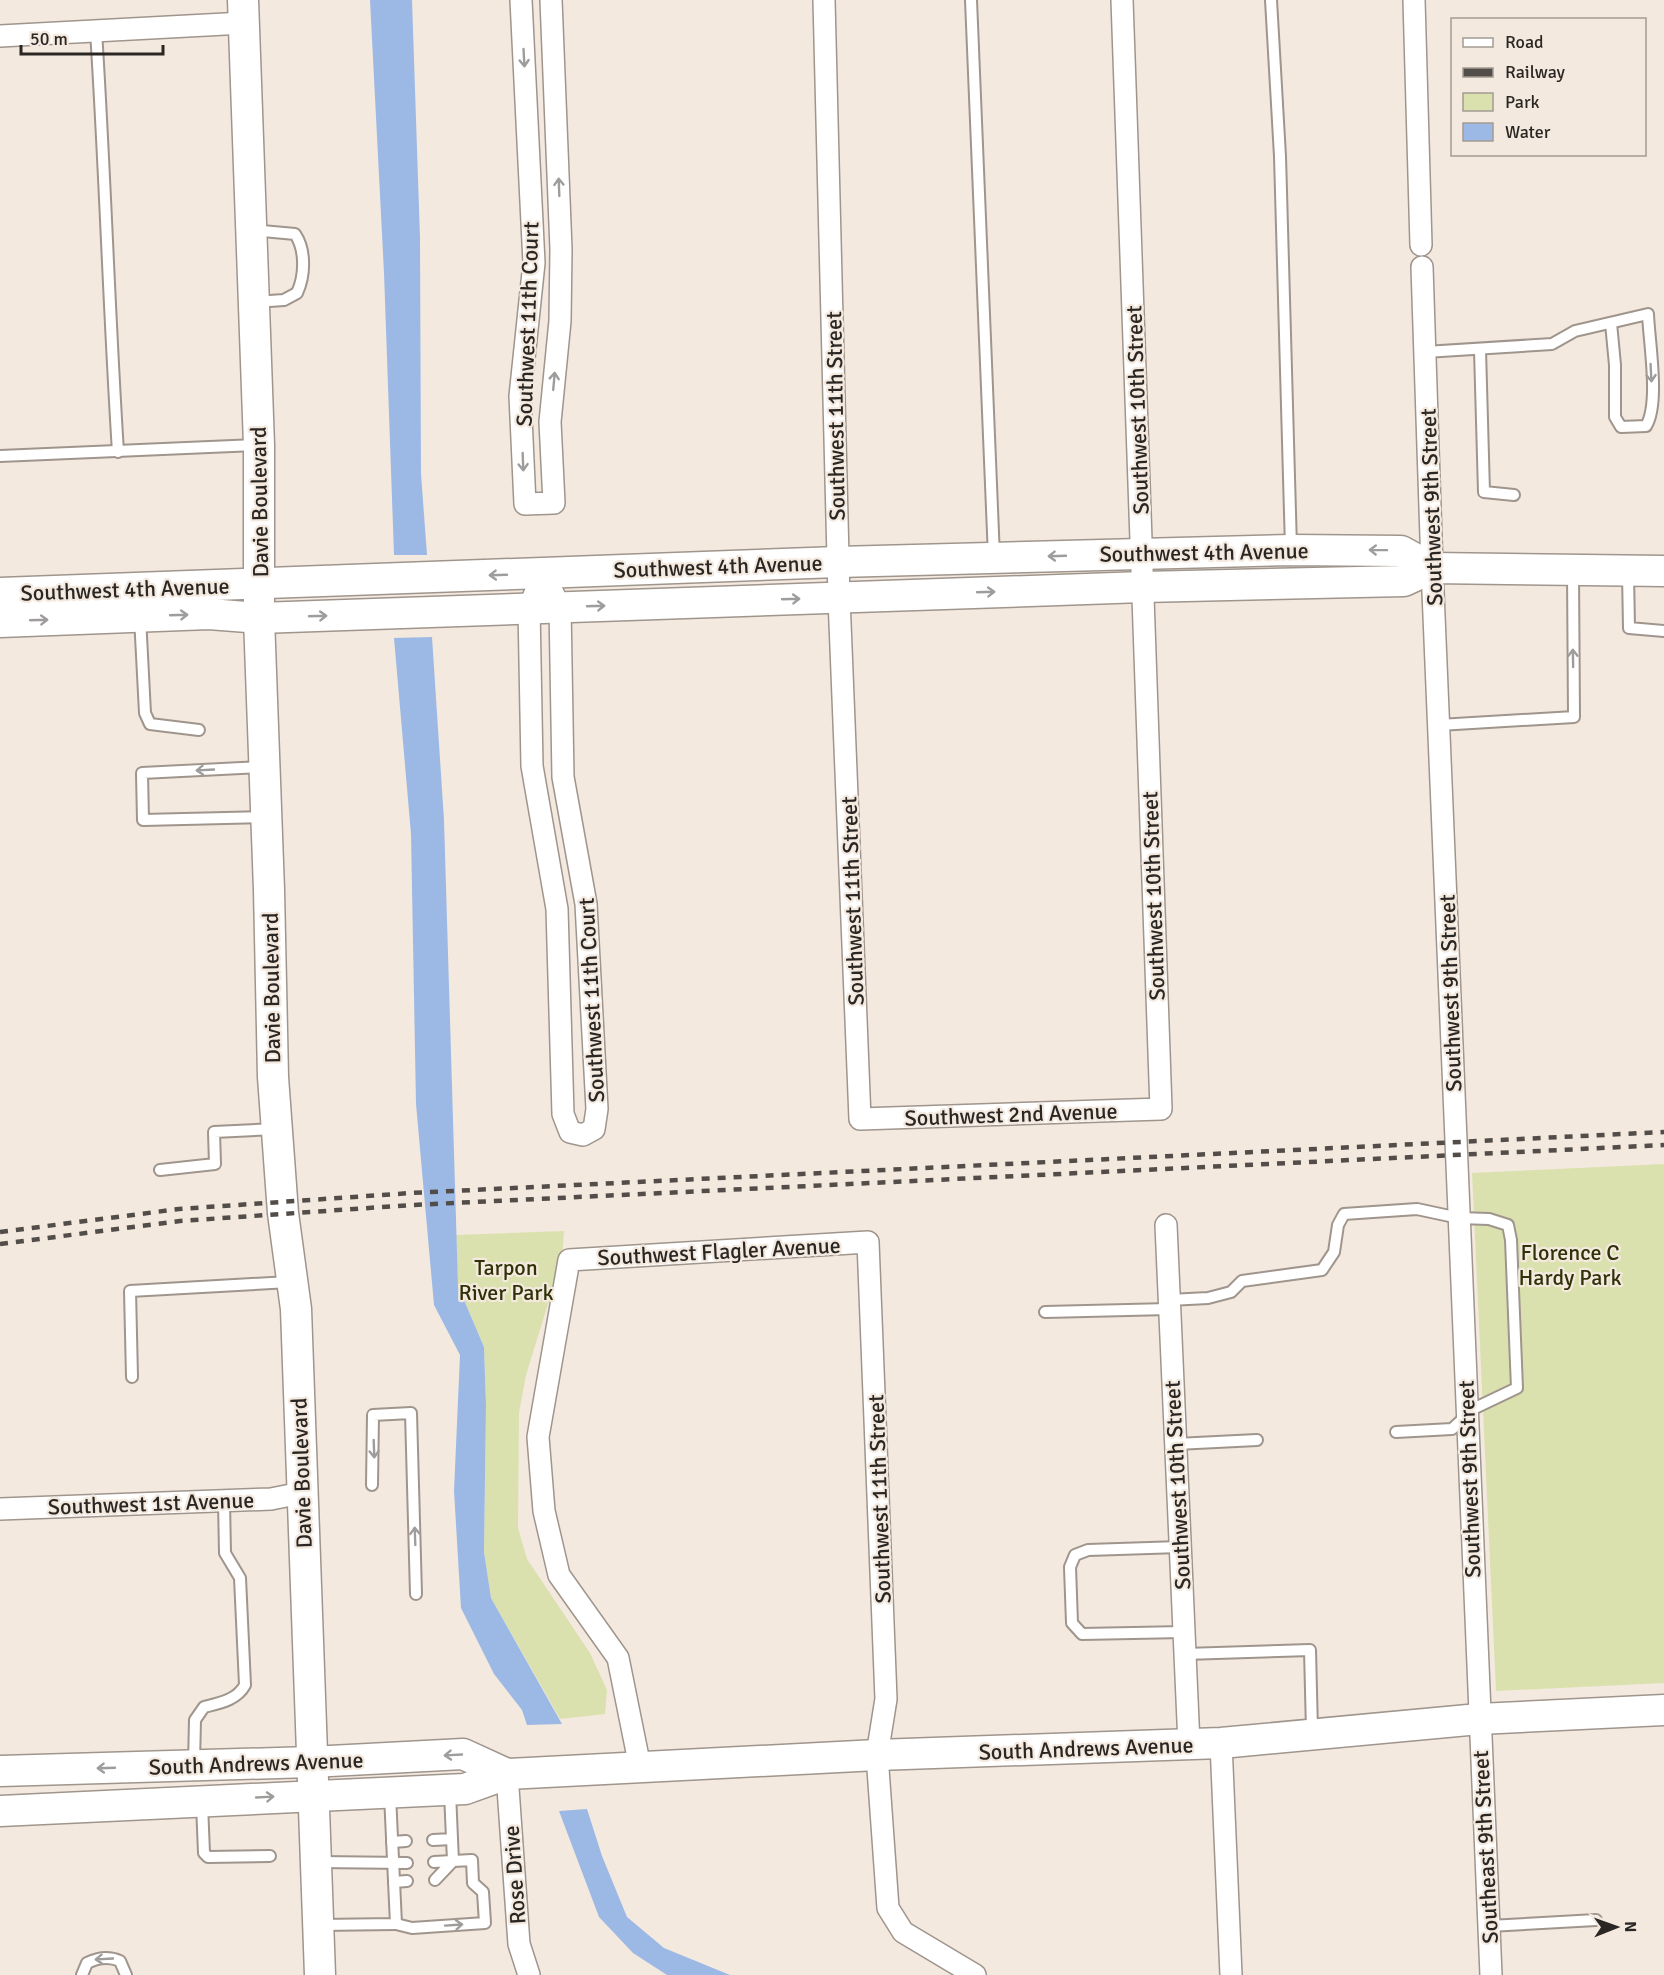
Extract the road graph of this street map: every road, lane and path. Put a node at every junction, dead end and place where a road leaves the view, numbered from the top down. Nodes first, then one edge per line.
1 (824, 0) edge
2 (971, 0) edge
3 (1122, 0) edge
4 (1271, 0) edge
5 (1414, 0) edge
6 (522, 10) edge
7 (552, 10) edge
8 (244, 11) edge
9 (96, 31) junction
10 (0, 36) edge
11 (252, 230) junction
12 (1421, 244) dead end
13 (1422, 267) dead end
14 (255, 302) junction
15 (1611, 323) junction
16 (1479, 350) junction
17 (1425, 352) junction
18 (259, 445) junction
19 (118, 452) junction
20 (0, 456) edge
21 (1514, 495) dead end
22 (1291, 550) junction
23 (1142, 554) junction
24 (994, 558) junction
25 (838, 562) junction
26 (1432, 568) junction
27 (1573, 570) junction
28 (1628, 571) junction
29 (1664, 571) edge
30 (543, 573) junction
31 (260, 584) junction
32 (1143, 587) junction
33 (0, 593) edge
34 (839, 598) junction
35 (560, 607) junction
36 (529, 608) junction
37 (140, 617) junction
38 (259, 618) junction
39 (0, 622) edge
40 (1664, 631) edge
41 (1439, 725) junction
42 (199, 730) dead end
43 (264, 767) junction
44 (266, 817) junction
45 (1161, 1109) joint
46 (860, 1119) joint
47 (277, 1129) junction
48 (160, 1170) dead end
49 (1459, 1218) junction
50 (1166, 1225) dead end
51 (868, 1242) joint
52 (292, 1281) junction
53 (1169, 1304) junction
54 (1045, 1312) dead end
55 (132, 1377) dead end
56 (1467, 1415) junction
57 (1396, 1432) dead end
58 (1257, 1440) dead end
59 (1176, 1444) junction
60 (372, 1485) dead end
61 (301, 1493) junction
62 (224, 1501) junction
63 (0, 1509) edge
64 (1180, 1547) junction
65 (416, 1594) dead end
66 (1184, 1632) junction
67 (1185, 1654) junction
68 (1664, 1710) edge
69 (1479, 1719) junction
70 (1312, 1736) junction
71 (1221, 1743) junction
72 (1189, 1744) junction
73 (877, 1755) junction
74 (311, 1762) junction
75 (193, 1766) junction
76 (640, 1767) junction
77 (0, 1771) edge
78 (507, 1774) junction
79 (450, 1789) junction
80 (390, 1792) junction
81 (313, 1795) junction
82 (202, 1801) junction
83 (0, 1810) edge
84 (452, 1839) junction
85 (433, 1840) dead end
86 (406, 1841) dead end
87 (392, 1842) junction
88 (270, 1856) dead end
89 (453, 1861) junction
90 (315, 1862) junction
91 (434, 1862) dead end
92 (407, 1863) dead end
93 (393, 1864) junction
94 (435, 1880) dead end
95 (407, 1881) dead end
96 (394, 1882) junction
97 (1596, 1920) dead end
98 (396, 1924) junction
99 (318, 1925) junction
100 (1489, 1926) junction
101 (82, 1975) edge
102 (126, 1975) edge
103 (320, 1975) edge
104 (529, 1975) edge
105 (975, 1975) edge
106 (1231, 1975) edge
107 (1491, 1975) edge

1 - 25 street, Southwest 11th Street
2 - 24 lane
3 - 23 street, Southwest 10th Street
4 - 22 lane
5 - 12 street
6 - 7 street
6 -> 7 street, Southwest 11th Court
8 - 9 street
8 - 11 main road, Davie Boulevard
9 - 10 street
9 - 19 lane
11 - 14 main road, Davie Boulevard
11 - 14 lane
13 - 17 street, Southwest 9th Street
14 - 18 main road, Davie Boulevard
15 -> 15 lane
15 - 16 lane
16 - 17 lane
16 - 21 lane
17 - 26 street, Southwest 9th Street
18 - 19 lane
18 - 31 main road, Davie Boulevard
19 - 20 lane
22 - 23 main road, Southwest 4th Avenue
26 -> 22 main road, Southwest 4th Avenue
23 -> 24 main road, Southwest 4th Avenue
23 - 32 street, Southwest 10th Street
24 - 25 main road, Southwest 4th Avenue
25 - 30 main road, Southwest 4th Avenue
25 - 34 street, Southwest 11th Street
26 - 27 main road, Southwest 4th Avenue
26 - 32 main road, Southwest 4th Avenue
26 - 41 street, Southwest 9th Street
27 - 28 main road, Southwest 4th Avenue
41 -> 27 lane
28 - 29 main road, Southwest 4th Avenue
28 - 40 lane
30 -> 31 main road, Southwest 4th Avenue
30 - 35 street, Southwest 11th Court
30 - 36 street, Southwest 11th Court
31 - 33 main road, Southwest 4th Avenue
31 - 38 main road, Davie Boulevard
34 -> 32 main road, Southwest 4th Avenue
32 - 45 street, Southwest 10th Street
35 -> 34 main road, Southwest 4th Avenue
34 - 46 street, Southwest 11th Street
35 - 36 main road, Southwest 4th Avenue
35 - 36 street, Southwest 11th Court
38 -> 36 main road, Southwest 4th Avenue
37 -> 38 main road, Southwest 4th Avenue
39 -> 37 main road, Southwest 4th Avenue
37 - 42 lane
38 - 43 main road, Davie Boulevard
41 - 49 street, Southwest 9th Street
43 - 44 main road, Davie Boulevard
43 -> 44 lane
44 - 47 main road, Davie Boulevard
45 - 46 street, Southwest 2nd Avenue
47 - 48 lane
47 - 52 main road, Davie Boulevard
49 - 53 lane
49 - 56 street, Southwest 9th Street
49 - 56 lane
50 - 53 street, Southwest 10th Street
51 - 73 street, Southwest 11th Street
51 - 76 street, Southwest Flagler Avenue
52 - 55 lane
52 - 61 main road, Davie Boulevard
53 - 54 lane
53 - 59 street, Southwest 10th Street
56 - 57 lane
56 - 69 street, Southwest 9th Street
58 - 59 lane
59 - 64 street, Southwest 10th Street
65 -> 60 lane
61 - 62 street, Southwest 1st Avenue
61 - 74 main road, Davie Boulevard
62 - 63 street, Southwest 1st Avenue
62 - 75 lane
64 - 66 street, Southwest 10th Street
64 - 66 lane
66 - 67 street, Southwest 10th Street
67 - 70 lane
67 - 72 street, Southwest 10th Street
68 - 69 main road, South Andrews Avenue
69 - 70 main road, South Andrews Avenue
69 - 100 street, Southeast 9th Street
70 - 71 main road, South Andrews Avenue
71 - 72 main road, South Andrews Avenue
71 - 106 street
72 - 73 main road, South Andrews Avenue
73 - 76 main road, South Andrews Avenue
73 - 105 street, Southwest 11th Street
74 - 75 main road, South Andrews Avenue
78 -> 74 main road, South Andrews Avenue
74 - 81 main road, Davie Boulevard
75 -> 77 main road, South Andrews Avenue
76 - 78 main road, South Andrews Avenue
78 - 79 main road, South Andrews Avenue
78 - 104 street, Rose Drive
79 - 80 main road, South Andrews Avenue
79 - 84 lane
80 - 81 main road, South Andrews Avenue
80 - 87 lane
82 -> 81 main road, South Andrews Avenue
81 - 90 main road, Davie Boulevard
82 - 83 main road, South Andrews Avenue
82 - 88 lane
84 - 85 lane
84 - 89 lane
86 - 87 lane
87 - 93 lane
89 - 91 lane
89 - 94 lane
98 -> 89 lane
90 - 93 lane
90 - 99 main road, Davie Boulevard
92 - 93 lane
93 - 96 lane
95 - 96 lane
96 - 98 lane
97 - 100 lane
98 - 99 lane
99 - 103 main road, Davie Boulevard
100 - 107 street, Southeast 9th Street
102 -> 101 lane

